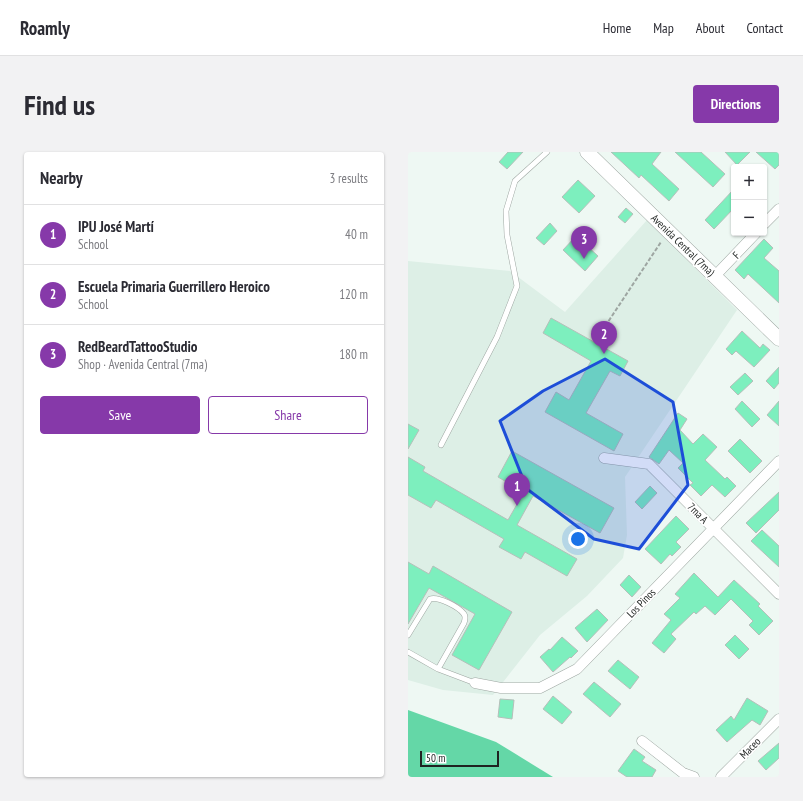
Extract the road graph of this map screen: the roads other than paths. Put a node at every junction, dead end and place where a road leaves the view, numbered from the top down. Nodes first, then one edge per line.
1 (547, 152) edge
2 (588, 152) edge
3 (779, 208) edge
4 (767, 221) edge
5 (753, 236) edge
6 (715, 276) junction
7 (779, 339) edge
8 (441, 445) dead end
9 (604, 458) dead end
10 (779, 460) edge
11 (713, 528) junction
12 (779, 594) edge
13 (408, 635) edge
14 (408, 652) edge
15 (438, 669) junction
16 (475, 683) joint
17 (779, 719) edge
18 (642, 741) dead end
19 (694, 777) edge
20 (721, 777) edge

1 - 8 lane
2 - 6 main road, Avenida Central (7ma)
3 - 4 street
5 - 6 street, F
6 - 7 main road, Avenida Central (7ma)
9 - 11 street, 7ma A
10 - 11 street, Los Pinos
11 - 12 street, 7ma A
11 - 16 street, Los Pinos
13 - 15 lane
14 - 15 lane
15 - 16 lane
17 - 20 street, Maceo
18 - 19 street

